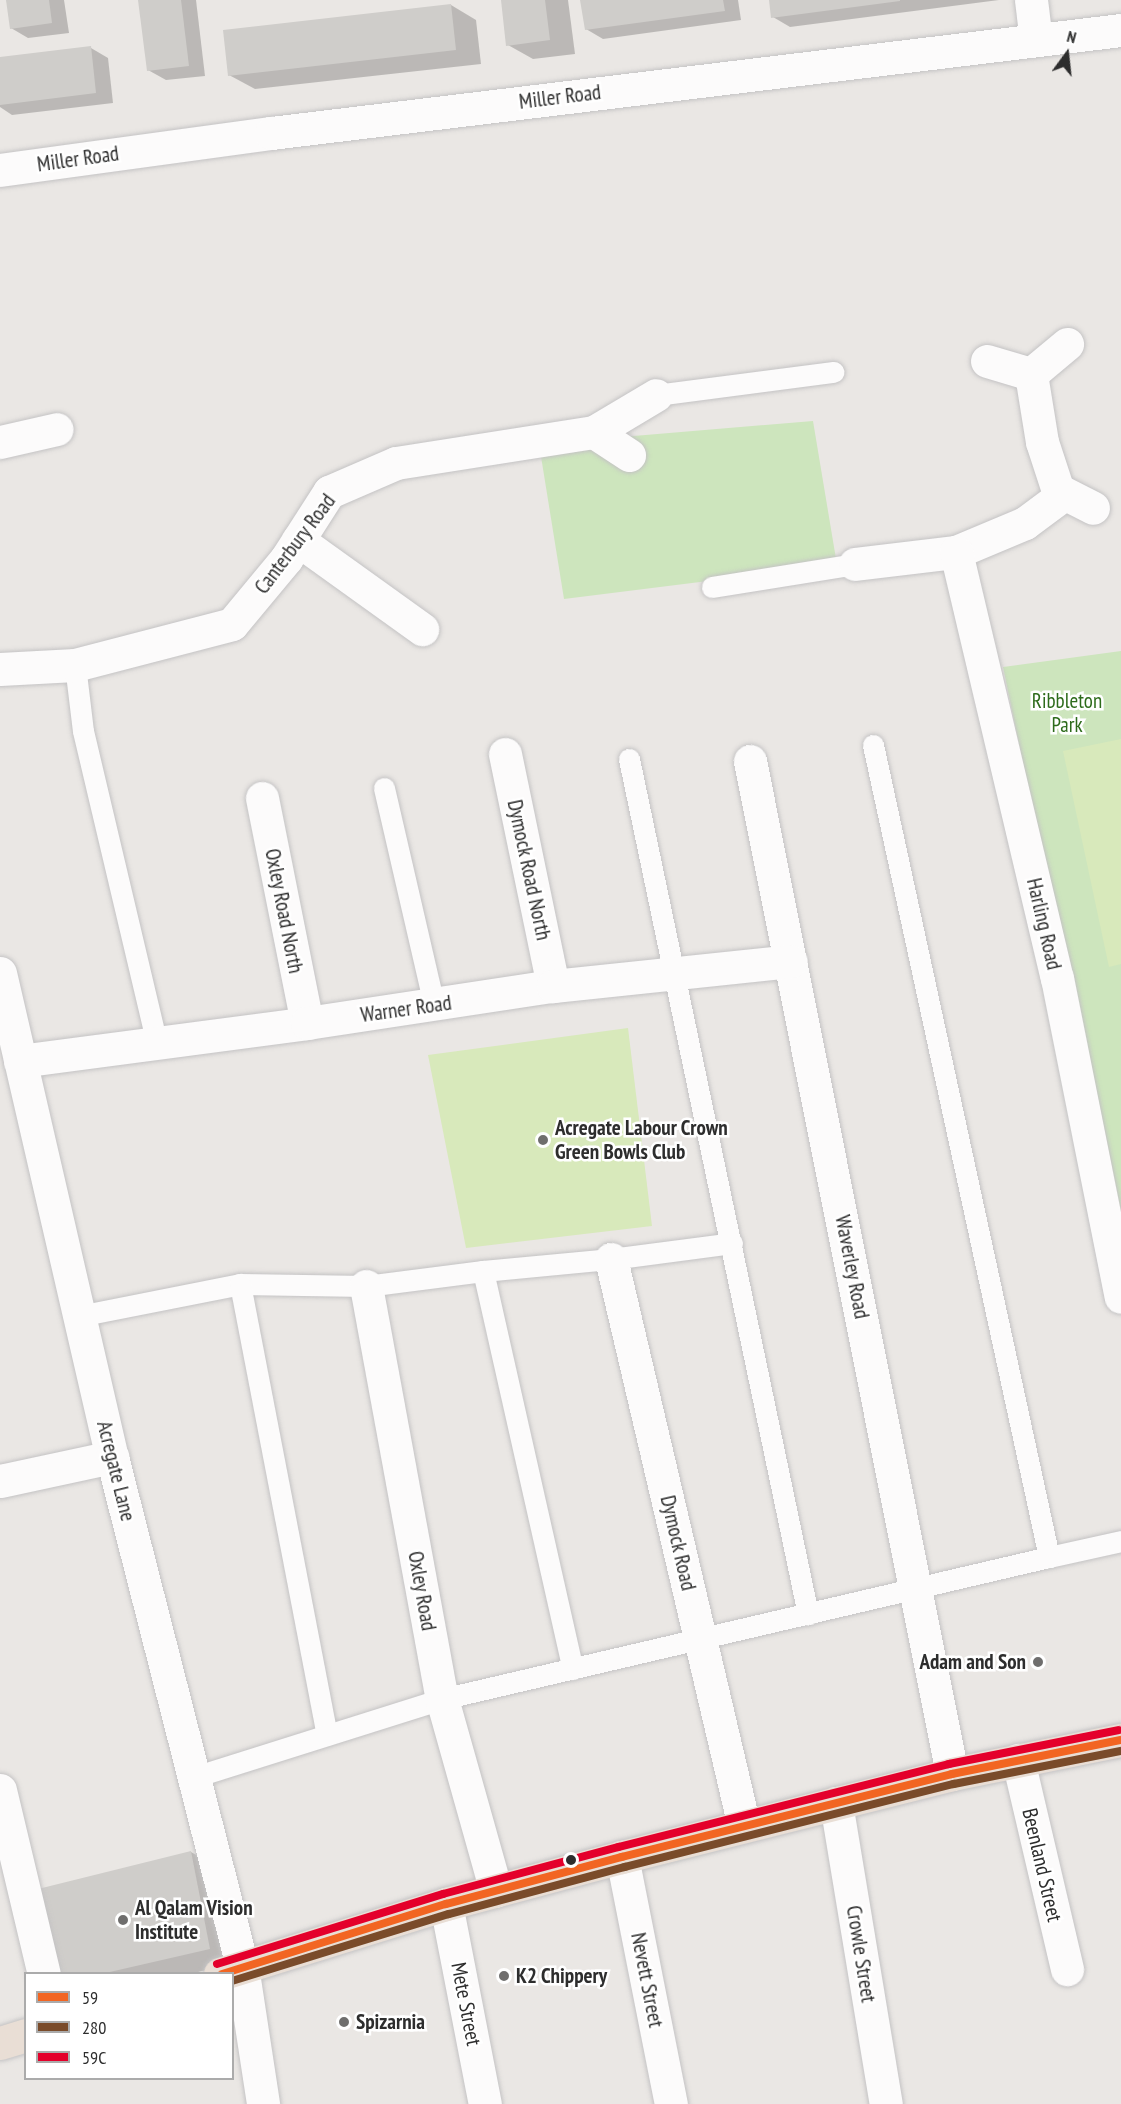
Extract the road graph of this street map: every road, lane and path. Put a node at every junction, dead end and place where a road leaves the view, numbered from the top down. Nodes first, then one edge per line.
1 (1031, 0) edge
2 (1121, 30) edge
3 (1036, 39) junction
4 (0, 170) edge
5 (1067, 344) dead end
6 (987, 361) dead end
7 (834, 372) dead end
8 (1031, 374) junction
9 (656, 395) joint
10 (57, 429) dead end
11 (594, 432) junction
12 (0, 442) edge
13 (629, 455) dead end
14 (1060, 491) junction
15 (1094, 508) dead end
16 (298, 540) junction
17 (956, 552) junction
18 (855, 564) joint
19 (712, 587) dead end
20 (422, 629) dead end
21 (75, 666) junction
22 (0, 669) edge
23 (873, 745) dead end
24 (505, 754) dead end
25 (629, 759) dead end
26 (750, 760) dead end
27 (384, 788) dead end
28 (262, 798) dead end
29 (791, 961) junction
30 (0, 973) edge
31 (676, 973) junction
32 (553, 987) junction
33 (434, 1005) junction
34 (307, 1023) junction
35 (157, 1043) junction
36 (20, 1061) junction
37 (732, 1243) junction
38 (611, 1259) junction
39 (483, 1270) junction
40 (240, 1284) junction
41 (366, 1286) junction
42 (1121, 1298) edge
43 (79, 1316) junction
44 (112, 1457) junction
45 (0, 1481) edge
46 (1121, 1541) edge
47 (1049, 1557) junction
48 (915, 1588) junction
49 (808, 1614) junction
50 (701, 1639) junction
51 (573, 1669) junction
52 (442, 1699) junction
53 (327, 1735) junction
54 (1121, 1740) edge
55 (1018, 1760) junction
56 (952, 1774) junction
57 (194, 1777) junction
58 (0, 1790) edge
59 (836, 1803) junction
60 (744, 1826) junction
61 (622, 1857) junction
62 (496, 1891) junction
63 (446, 1904) junction
64 (1067, 1969) dead end
65 (231, 1970) edge
66 (44, 1972) edge
67 (234, 1983) edge
68 (24, 2036) edge
69 (0, 2043) edge
70 (263, 2104) edge
71 (485, 2104) edge
72 (670, 2104) edge
73 (886, 2104) edge

1 - 3 street
2 - 3 street, Miller Road
3 - 4 street, Miller Road
5 - 8 street
6 - 8 street
7 - 9 lane
8 - 14 street
9 - 11 street
10 - 12 street
11 - 13 street
11 - 16 street, Canterbury Road
14 - 15 street
14 - 17 street
16 - 20 street
16 - 21 street, Canterbury Road
17 - 18 street
17 - 42 street, Harling Road
18 - 19 lane
21 - 22 street, Canterbury Road
21 - 35 lane
23 - 47 lane
24 - 32 street, Dymock Road North
25 - 31 lane
26 - 29 street, Waverley Road
27 - 33 lane
28 - 34 street, Oxley Road North
29 - 31 street, Warner Road
29 - 48 street, Waverley Road
30 - 36 street, Acregate Lane
31 - 32 street, Warner Road
31 - 37 lane
32 - 33 street, Warner Road
33 - 34 street, Warner Road
34 - 35 street, Warner Road
35 - 36 street, Warner Road
36 - 43 street, Acregate Lane
37 - 38 lane
37 - 49 lane
38 - 39 lane
38 - 50 street, Dymock Road
39 - 41 lane
39 - 51 lane
40 - 41 lane
40 - 43 lane
40 - 53 lane
41 - 52 street, Oxley Road
43 - 44 street, Acregate Lane
44 - 45 street
44 - 57 street, Acregate Lane
46 - 47 lane
47 - 48 lane
48 - 49 lane
48 - 56 street, Waverley Road
49 - 50 lane
50 - 51 lane
50 - 60 street, Dymock Road
51 - 52 lane
52 - 53 lane
52 - 62 street, Oxley Road
53 - 57 lane
54 - 55 highway
55 - 56 highway
55 - 64 street, Beenland Street
56 - 59 highway
57 - 65 street, Acregate Lane
58 - 66 street
59 - 60 highway
59 - 73 street, Crowle Street
60 - 61 highway
61 - 62 highway
61 - 72 street, Nevett Street
62 - 63 highway
63 - 65 highway
63 - 71 street, Mete Street
67 - 70 street, Acregate Lane
68 - 69 highway

